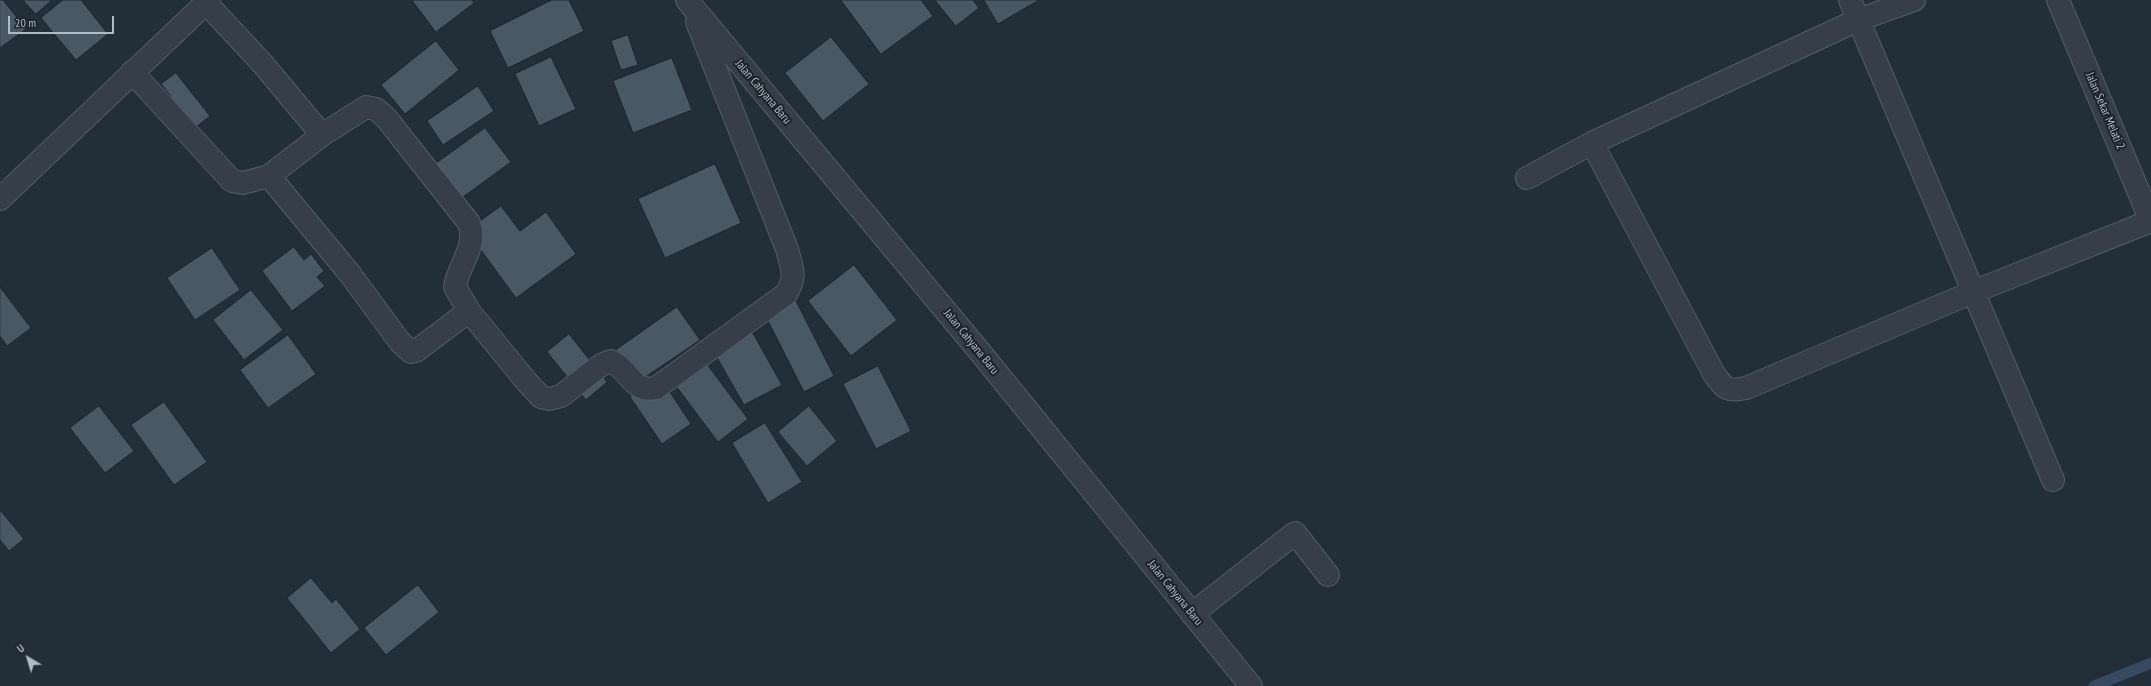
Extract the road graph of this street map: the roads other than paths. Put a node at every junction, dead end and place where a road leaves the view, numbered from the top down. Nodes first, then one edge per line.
1 (1850, 0) edge
2 (1914, 0) edge
3 (2058, 0) edge
4 (207, 1) edge
5 (688, 2) edge
6 (1858, 20) junction
7 (132, 72) junction
8 (322, 135) junction
9 (1592, 143) junction
10 (269, 176) junction
11 (1527, 178) dead end
12 (0, 199) edge
13 (2151, 221) edge
14 (1973, 292) junction
15 (469, 311) junction
16 (2053, 480) dead end
17 (1328, 575) dead end
18 (1192, 614) junction
19 (1251, 686) edge

1 - 6 street
2 - 6 street
3 - 13 street, Jalan Sekar Melati 2
4 - 7 street
4 - 8 street
5 - 15 street
5 - 18 street, Jalan Cahyana Baru
6 - 9 street
6 - 14 street
7 - 10 street
7 - 12 street
8 - 10 street
8 - 15 street
9 - 11 street
9 - 14 street
10 - 15 street
13 - 14 street
14 - 16 street
17 - 18 street
18 - 19 street, Jalan Cahyana Baru

